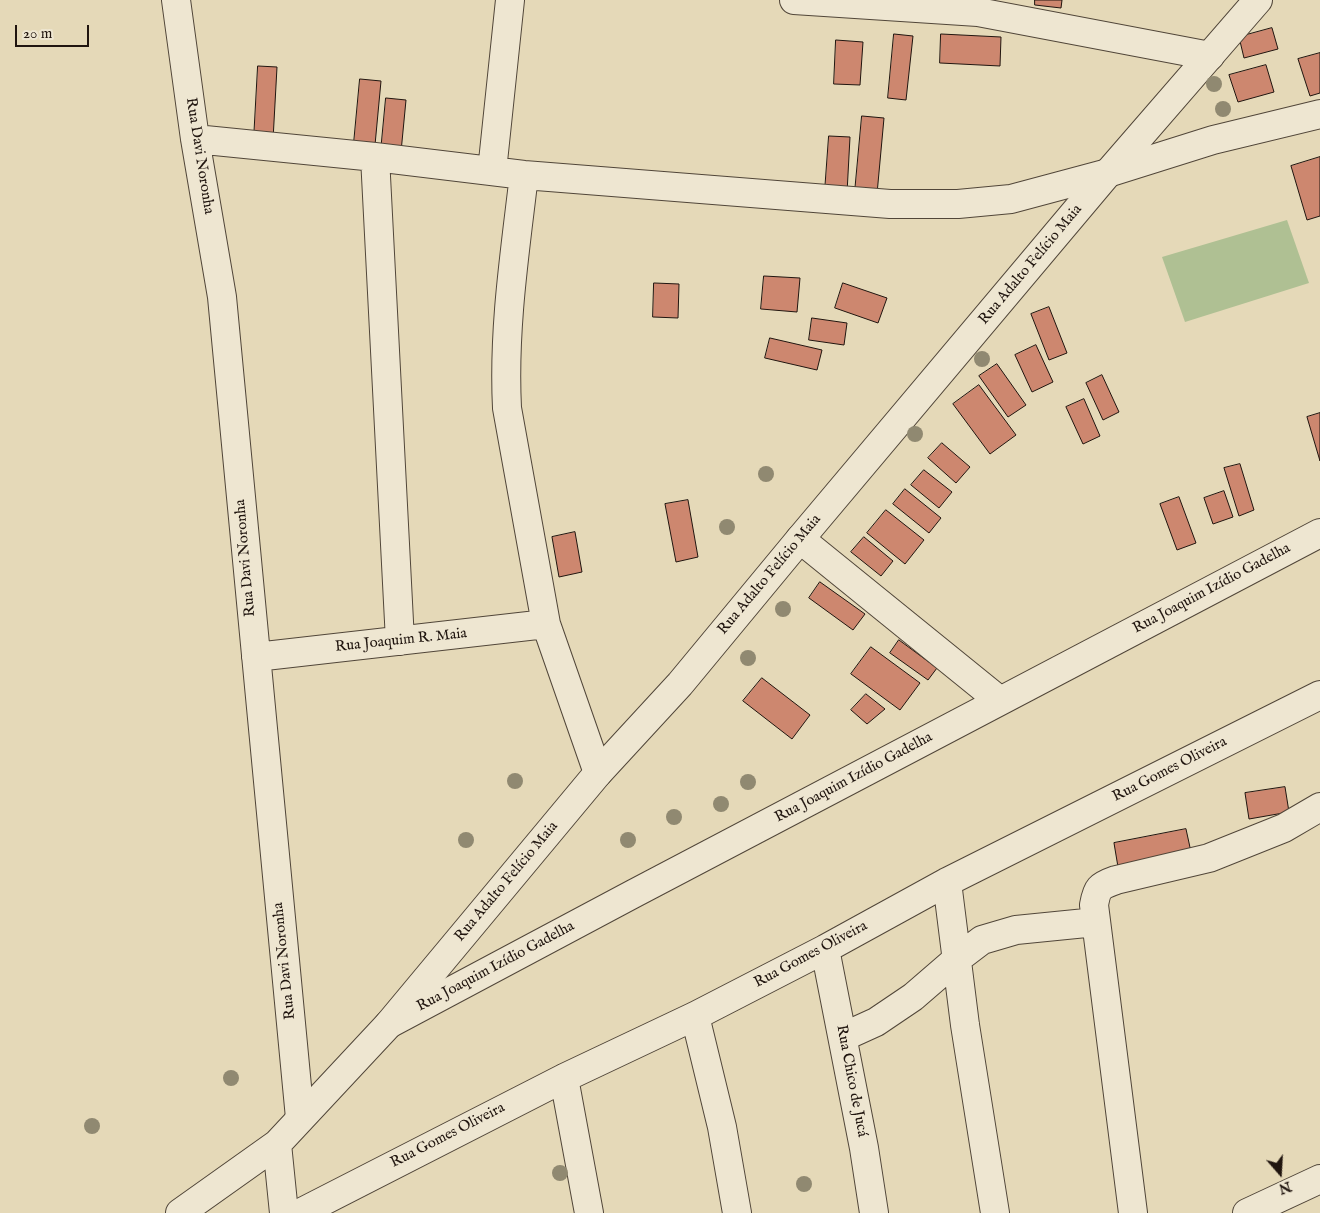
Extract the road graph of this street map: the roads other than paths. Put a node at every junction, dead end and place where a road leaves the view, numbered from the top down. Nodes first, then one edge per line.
1 (176, 0) edge
2 (510, 0) edge
3 (794, 0) edge
4 (1258, 0) edge
5 (979, 6) edge
6 (1210, 56) junction
7 (1320, 114) edge
8 (195, 139) junction
9 (375, 157) junction
10 (492, 171) junction
11 (1108, 174) junction
12 (524, 175) junction
13 (1320, 533) edge
14 (800, 539) junction
15 (546, 624) junction
16 (400, 641) junction
17 (256, 657) junction
18 (1320, 695) edge
19 (1000, 701) junction
20 (598, 773) junction
21 (1320, 806) edge
22 (947, 882) junction
23 (1096, 922) junction
24 (825, 949) junction
25 (957, 958) junction
26 (695, 1016) junction
27 (388, 1024) junction
28 (843, 1037) junction
29 (564, 1078) junction
30 (300, 1118) junction
31 (277, 1144) junction
32 (1320, 1179) edge
33 (180, 1213) edge
34 (284, 1213) edge
35 (300, 1213) edge
36 (589, 1213) edge
37 (737, 1213) edge
38 (874, 1213) edge
39 (994, 1213) edge
40 (1133, 1213) edge
41 (1247, 1213) edge

1 - 8 street, Rua Davi Noronha
2 - 10 street
3 - 5 street
4 - 6 street, Rua Adalto Felício Maia
5 - 6 street
6 - 11 street, Rua Adalto Felício Maia
7 - 11 street
8 - 9 street
8 - 17 street, Rua Davi Noronha
9 - 10 street
9 - 16 street
10 - 12 street
11 - 12 street
11 - 14 street, Rua Adalto Felício Maia
12 - 15 street
13 - 19 street, Rua Joaquim Izídio Gadelha
14 - 19 street
14 - 20 street, Rua Adalto Felício Maia
15 - 16 street, Rua Joaquim R. Maia
15 - 20 street
16 - 17 street, Rua Joaquim R. Maia
17 - 30 street, Rua Davi Noronha
18 - 22 street, Rua Gomes Oliveira
19 - 27 street, Rua Joaquim Izídio Gadelha
20 - 27 street, Rua Adalto Felício Maia
21 - 23 street
22 - 24 street, Rua Gomes Oliveira
22 - 25 street
23 - 25 street
23 - 40 street
24 - 26 street, Rua Gomes Oliveira
24 - 28 street, Rua Chico de Jucá
25 - 28 street
25 - 39 street
26 - 29 street, Rua Gomes Oliveira
26 - 37 street
27 - 30 street, Rua Adalto Felício Maia
28 - 38 street, Rua Chico de Jucá
29 - 35 street, Rua Gomes Oliveira
29 - 36 street
30 - 31 street, Rua Adalto Felício Maia
31 - 33 street, Rua Adalto Felício Maia
31 - 34 street
32 - 41 street

